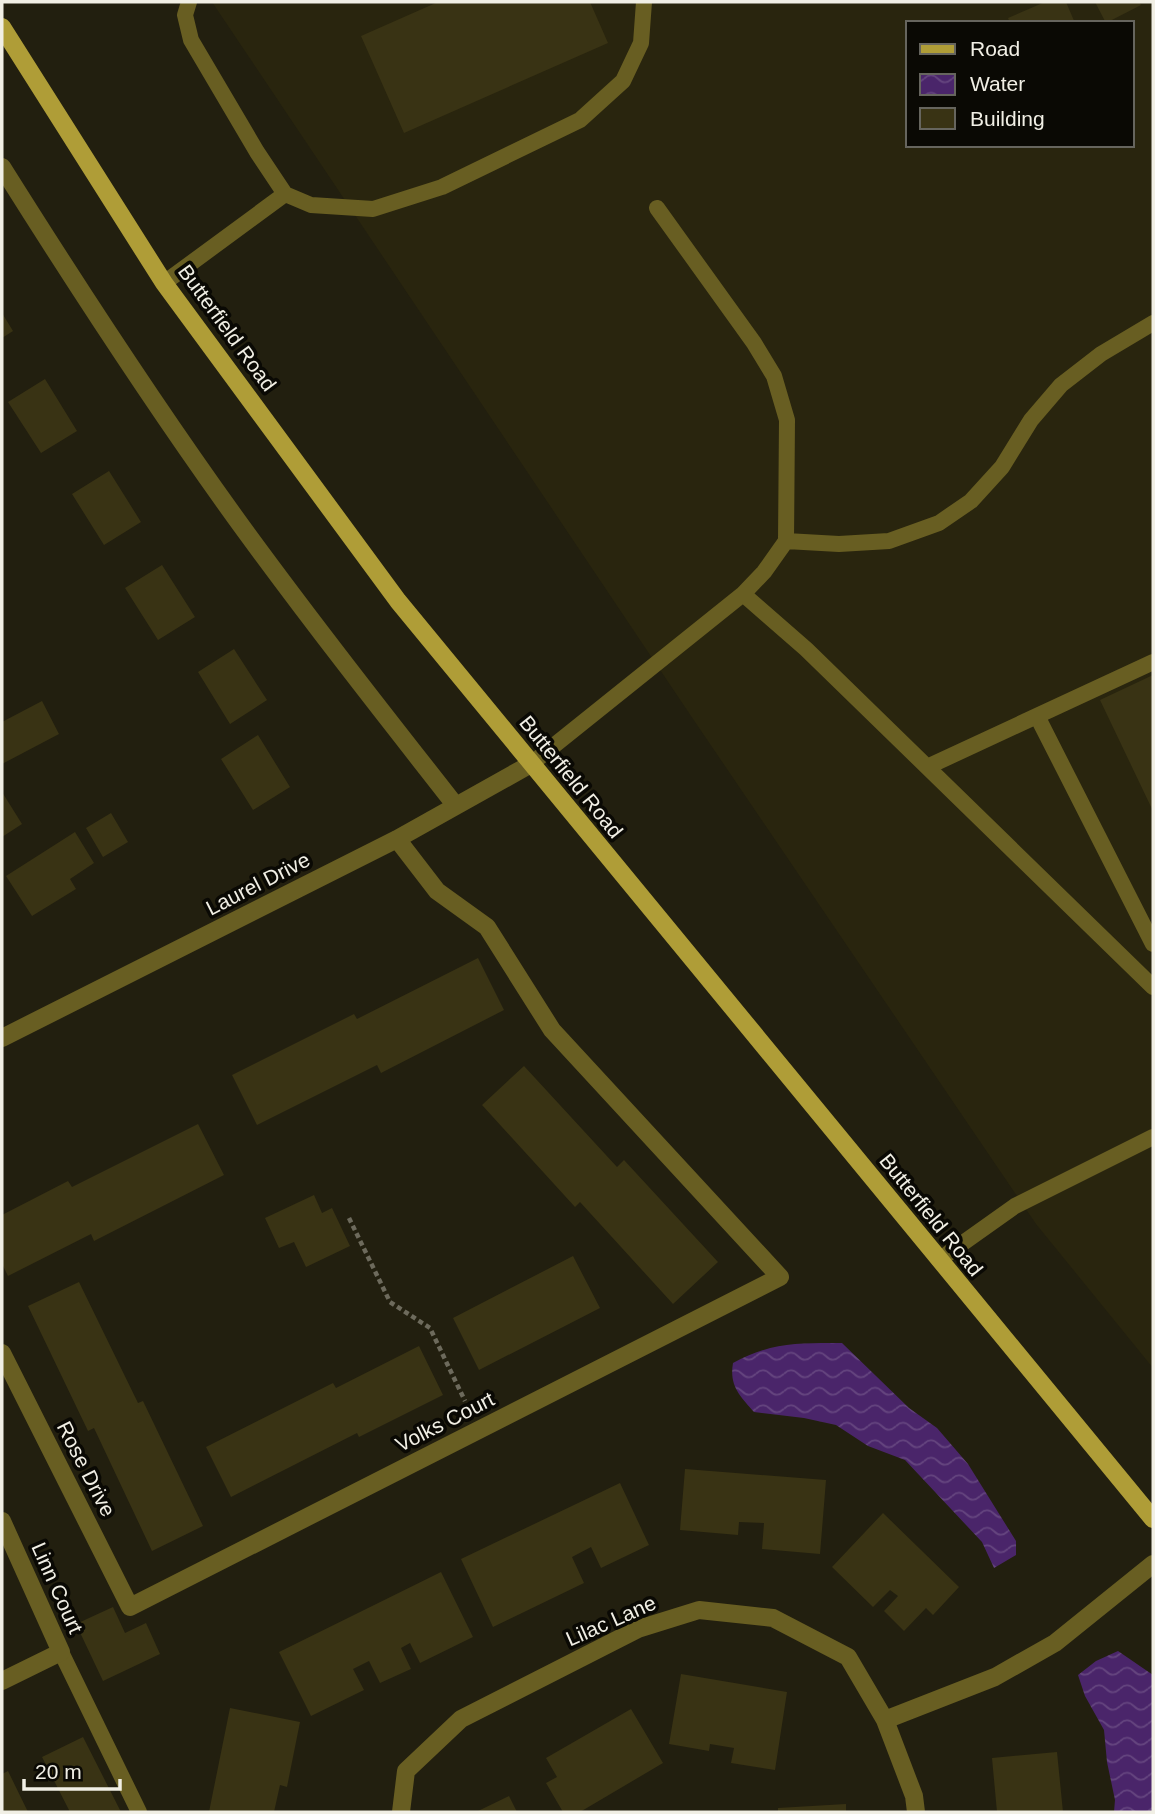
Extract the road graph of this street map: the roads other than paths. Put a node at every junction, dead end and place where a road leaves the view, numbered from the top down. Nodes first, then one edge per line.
1 (189, 2) edge
2 (644, 2) edge
3 (2, 27) edge
4 (2, 167) edge
5 (285, 194) junction
6 (657, 208) dead end
7 (164, 283) junction
8 (1153, 323) edge
9 (786, 541) junction
10 (743, 594) junction
11 (1153, 662) edge
12 (1037, 716) junction
13 (531, 764) junction
14 (927, 767) junction
15 (456, 806) junction
16 (397, 839) junction
17 (1153, 944) edge
18 (1153, 987) edge
19 (2, 1038) edge
20 (1153, 1137) edge
21 (939, 1260) junction
22 (2, 1353) edge
23 (1153, 1519) edge
24 (2, 1521) edge
25 (1153, 1564) edge
26 (130, 1607) joint
27 (61, 1651) junction
28 (2, 1681) edge
29 (885, 1720) junction
30 (139, 1812) edge
31 (401, 1812) edge
32 (916, 1812) edge

1 - 5 lane
2 - 5 lane
3 - 7 main road, Butterfield Road
4 - 15 street
5 - 7 lane
6 - 9 lane
7 - 13 main road, Butterfield Road
8 - 9 lane
9 - 10 lane
10 - 13 lane
10 - 14 lane
11 - 12 lane
12 - 14 lane
12 - 17 lane
13 - 15 street, Laurel Drive
13 - 21 main road, Butterfield Road
14 - 18 lane
15 - 16 street, Laurel Drive
16 - 19 street, Laurel Drive
16 - 26 street, Volks Court
20 - 21 lane
21 - 23 main road, Butterfield Road
22 - 26 street, Rose Drive
24 - 27 street, Linn Court
25 - 29 street
27 - 28 street, Linn Court
27 - 30 lane
29 - 31 street, Lilac Lane
29 - 32 street, Lilac Lane

